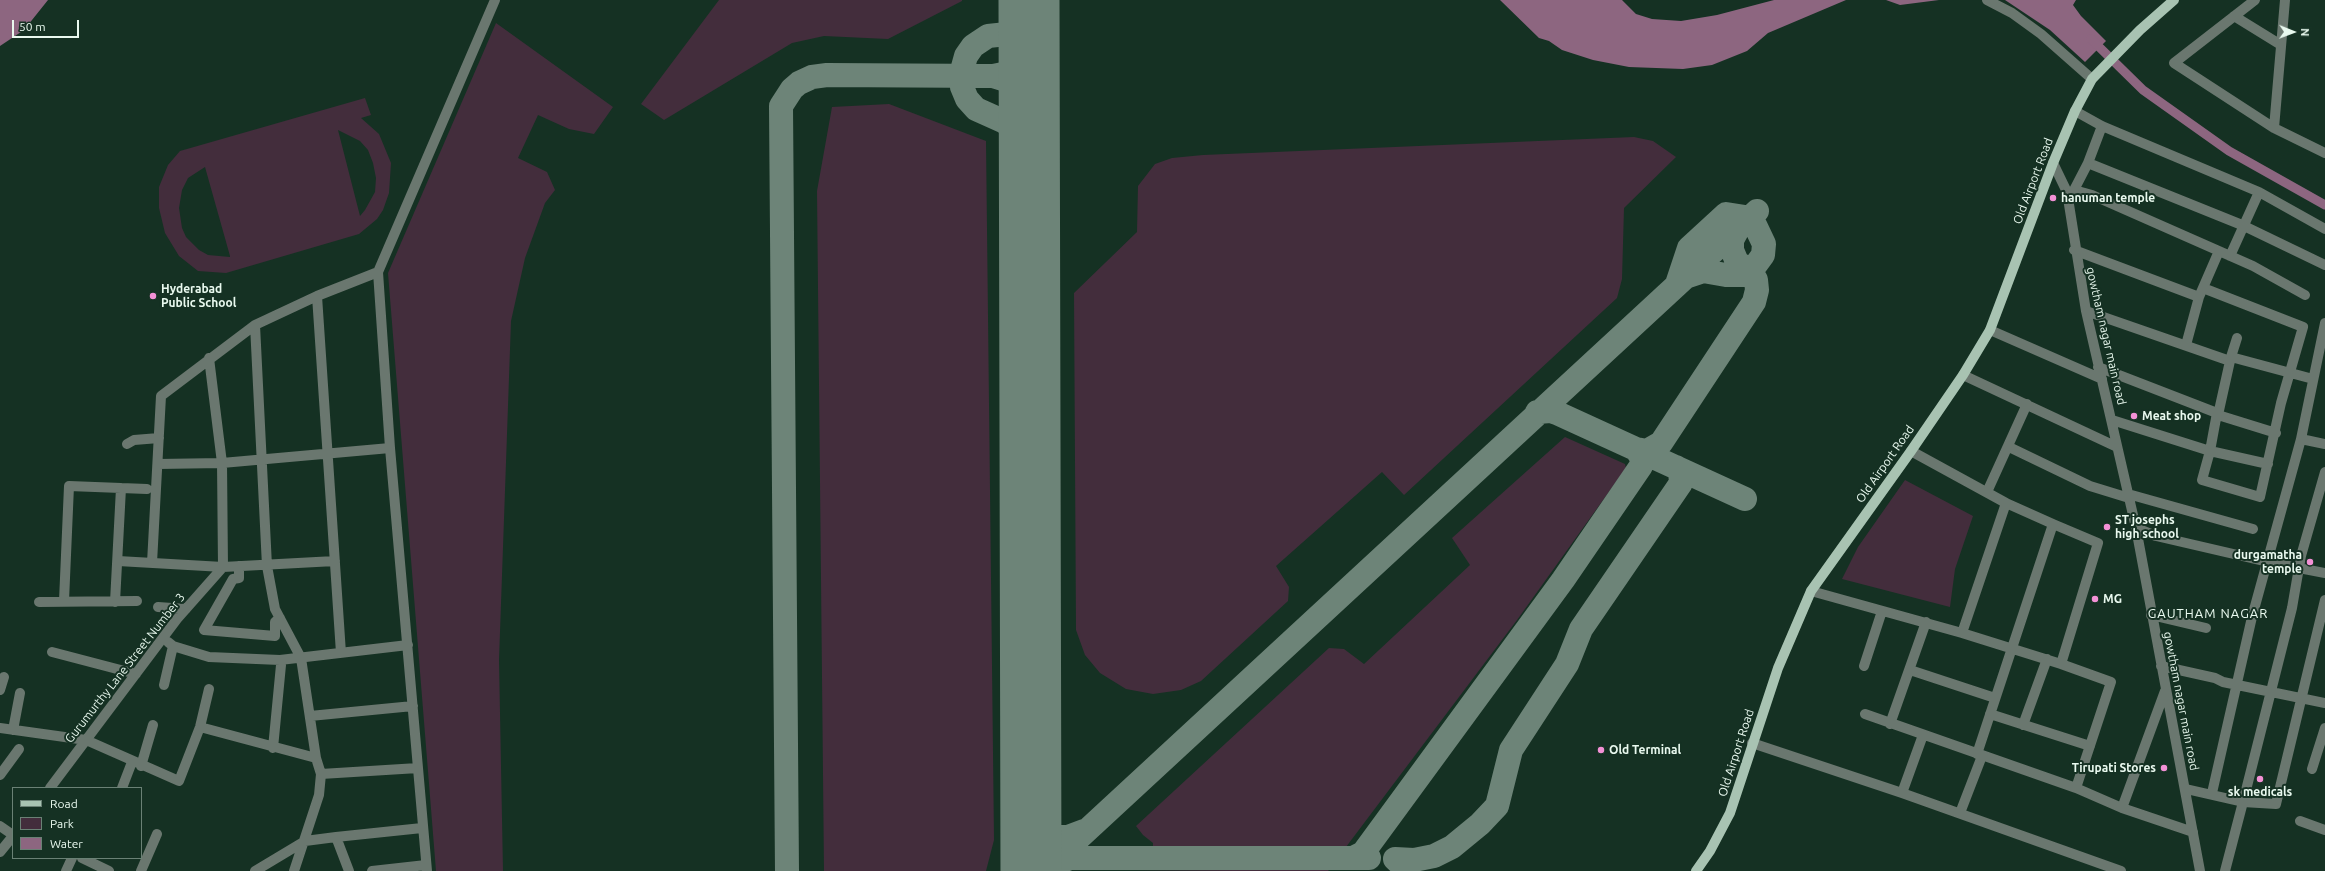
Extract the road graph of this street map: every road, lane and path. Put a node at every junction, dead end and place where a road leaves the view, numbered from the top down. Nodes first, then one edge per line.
1 (495, 0) edge
2 (1987, 0) edge
3 (2174, 0) edge
4 (2255, 0) edge
5 (2285, 0) edge
6 (2234, 16) junction
7 (2281, 45) junction
8 (2095, 76) junction
9 (2075, 112) junction
10 (2102, 126) junction
11 (2274, 128) junction
12 (2325, 153) edge
13 (2053, 163) junction
14 (2088, 164) junction
15 (2070, 191) junction
16 (2259, 192) junction
17 (2242, 226) junction
18 (2325, 229) edge
19 (2074, 250) junction
20 (2219, 251) junction
21 (2230, 256) junction
22 (2325, 265) edge
23 (378, 272) junction
24 (2201, 293) junction
25 (2305, 294) dead end
26 (317, 296) junction
27 (2086, 311) junction
28 (2325, 323) edge
29 (255, 325) junction
30 (1990, 330) junction
31 (2237, 338) dead end
32 (2186, 345) junction
33 (209, 358) junction
34 (2230, 359) junction
35 (2098, 367) junction
36 (2290, 372) junction
37 (1963, 375) junction
38 (2102, 379) junction
39 (2313, 379) junction
40 (2027, 404) junction
41 (2217, 413) junction
42 (2112, 420) junction
43 (2276, 433) junction
44 (159, 438) junction
45 (2300, 439) junction
46 (127, 444) dead end
47 (2325, 444) edge
48 (2009, 447) junction
49 (2117, 447) junction
50 (390, 448) junction
51 (1910, 451) junction
52 (2210, 451) junction
53 (327, 452) junction
54 (263, 459) junction
55 (222, 463) junction
56 (158, 464) junction
57 (2268, 464) junction
58 (2325, 472) edge
59 (121, 488) junction
60 (147, 489) dead end
61 (1988, 492) junction
62 (2128, 496) junction
63 (2006, 503) junction
64 (2053, 524) junction
65 (2136, 528) junction
66 (2253, 529) dead end
67 (118, 561) junction
68 (335, 561) junction
69 (2268, 562) junction
70 (152, 563) junction
71 (239, 566) junction
72 (267, 566) junction
73 (223, 567) junction
74 (2300, 567) junction
75 (2325, 573) edge
76 (1811, 591) junction
77 (2325, 600) edge
78 (64, 601) junction
79 (137, 601) dead end
80 (39, 602) dead end
81 (115, 602) junction
82 (158, 607) dead end
83 (186, 609) junction
84 (1882, 611) junction
85 (2151, 615) junction
86 (280, 618) junction
87 (1926, 622) junction
88 (2206, 628) dead end
89 (1962, 633) junction
90 (164, 638) junction
91 (408, 645) junction
92 (173, 646) junction
93 (2011, 647) junction
94 (52, 652) dead end
95 (341, 653) junction
96 (301, 658) junction
97 (2047, 659) junction
98 (2061, 664) junction
99 (280, 665) dead end
100 (1864, 666) dead end
101 (2161, 666) junction
102 (1910, 670) junction
103 (136, 674) junction
104 (4, 677) dead end
105 (2238, 684) junction
106 (164, 685) dead end
107 (209, 689) dead end
108 (0, 690) edge
109 (2166, 690) junction
110 (2270, 690) junction
111 (20, 693) dead end
112 (1995, 698) junction
113 (2300, 698) junction
114 (2325, 703) edge
115 (413, 706) junction
116 (1865, 714) dead end
117 (1990, 714) junction
118 (310, 716) junction
119 (1890, 724) junction
120 (153, 725) dead end
121 (2023, 725) junction
122 (200, 727) junction
123 (0, 728) edge
124 (2325, 728) edge
125 (13, 730) junction
126 (1924, 735) junction
127 (86, 740) junction
128 (1752, 744) junction
129 (2090, 746) junction
130 (273, 748) junction
131 (19, 749) dead end
132 (1979, 755) junction
133 (316, 758) junction
134 (136, 764) junction
135 (418, 768) junction
136 (2312, 769) dead end
137 (1, 773) edge
138 (321, 774) junction
139 (51, 787) edge
140 (123, 787) edge
141 (2076, 788) junction
142 (2186, 789) junction
143 (1902, 793) junction
144 (2212, 793) junction
145 (2243, 802) junction
146 (2122, 808) junction
147 (1960, 814) junction
148 (2300, 821) dead end
149 (0, 826) edge
150 (422, 828) junction
151 (2325, 830) edge
152 (2194, 832) junction
153 (157, 834) dead end
154 (12, 835) edge
155 (12, 837) edge
156 (336, 837) junction
157 (305, 841) junction
158 (0, 852) edge
159 (72, 859) edge
160 (84, 859) edge
161 (427, 868) edge
162 (66, 871) edge
163 (109, 871) edge
164 (141, 871) edge
165 (255, 871) edge
166 (294, 871) edge
167 (349, 871) edge
168 (372, 871) edge
169 (1696, 871) edge
170 (2121, 871) edge
171 (2200, 871) edge
172 (2225, 871) edge

1 - 23 street
2 - 8 street
3 - 8 main road, Old Airport Road
4 - 6 street
5 - 7 street
6 - 7 street
6 - 11 street
7 - 11 street
8 - 9 main road, Old Airport Road
9 - 10 street
9 - 13 main road, Old Airport Road
10 - 14 street
10 - 16 street
11 - 12 street
13 - 15 street, gowtham nagar main road
13 - 30 main road, Old Airport Road
14 - 15 street
14 - 17 street
15 - 19 street, gowtham nagar main road
15 - 20 street
16 - 17 street
16 - 18 street
17 - 21 street
17 - 22 street
19 - 24 street
19 - 27 street, gowtham nagar main road
20 - 21 street
20 - 24 street
21 - 25 street
23 - 26 street
23 - 50 street
24 - 32 street
24 - 36 street
26 - 29 street
26 - 53 street
27 - 32 street
27 - 35 street, gowtham nagar main road
28 - 39 street
29 - 33 street
29 - 54 street
30 - 37 main road, Old Airport Road
30 - 38 street
31 - 34 street
32 - 34 street
33 - 44 street
33 - 55 street
34 - 36 street
34 - 41 street
35 - 38 street, gowtham nagar main road
35 - 41 street
36 - 39 street
36 - 43 street
37 - 40 street
37 - 51 main road, Old Airport Road
38 - 42 street, gowtham nagar main road
39 - 45 street
40 - 48 street
40 - 49 street
41 - 43 street
41 - 52 street
42 - 49 street, gowtham nagar main road
42 - 52 street
43 - 57 street
44 - 46 street
44 - 56 street
45 - 47 street
45 - 69 street
48 - 61 street
48 - 62 street
49 - 62 street, gowtham nagar main road
50 - 53 street
50 - 91 street
51 - 61 street
51 - 76 main road, Old Airport Road
52 - 57 street
52 - 57 street
53 - 54 street
53 - 68 street
54 - 55 street
54 - 72 street
55 - 56 street
55 - 73 street
56 - 70 street
58 - 74 street
59 - 60 street
59 - 67 street
59 - 78 street
61 - 63 street
62 - 65 street, gowtham nagar main road
62 - 66 street
63 - 64 street
63 - 89 street
64 - 93 street
64 - 98 street
65 - 69 street
65 - 85 street, gowtham nagar main road
67 - 70 street
67 - 81 street
68 - 72 street
68 - 95 street
69 - 74 street
69 - 105 street
70 - 73 street
71 - 72 street
71 - 73 street
71 - 86 street
72 - 86 street
73 - 83 street, Gurumurthy Lane Street Number 3
74 - 75 street
74 - 110 street
76 - 84 street
76 - 128 main road, Old Airport Road
77 - 113 street
78 - 80 street
78 - 81 street
79 - 81 street
82 - 83 street
83 - 90 street, Gurumurthy Lane Street Number 3
84 - 87 street
84 - 100 street
85 - 88 street
85 - 101 street, gowtham nagar main road
86 - 96 street
87 - 89 street
87 - 102 street
89 - 93 street
90 - 92 street
90 - 103 street, Gurumurthy Lane Street Number 3
91 - 95 street
91 - 115 street
92 - 96 street
92 - 106 street
93 - 97 street
93 - 112 street
94 - 103 street
95 - 96 street
96 - 118 street
97 - 98 street
97 - 121 street
98 - 129 street
99 - 130 street
101 - 105 street
101 - 109 street, gowtham nagar main road
102 - 112 street
102 - 119 street
103 - 127 street, Gurumurthy Lane Street Number 3
104 - 108 street
105 - 110 street
105 - 144 street
107 - 122 street
109 - 142 street, gowtham nagar main road
109 - 146 street
110 - 113 street
110 - 145 street
111 - 125 street
112 - 117 street
113 - 114 street
113 - 145 street
115 - 118 street
115 - 135 street
116 - 119 street
117 - 121 street
117 - 132 street
118 - 133 street
119 - 126 street
120 - 134 street
121 - 129 street
122 - 130 street
122 - 134 street
123 - 125 street
124 - 136 street
125 - 127 street
126 - 132 street
126 - 143 street
127 - 134 street
127 - 139 street, Gurumurthy Lane Street Number 3
128 - 143 street
128 - 169 main road, Old Airport Road
129 - 141 street
130 - 133 street
131 - 137 street
132 - 141 street
132 - 147 street
133 - 138 street
134 - 140 street
135 - 138 street
135 - 150 street
138 - 157 street
141 - 146 street
142 - 144 street
142 - 152 street, gowtham nagar main road
143 - 147 street
144 - 145 street
145 - 172 street
146 - 152 street
147 - 170 street
148 - 151 street
149 - 154 street
150 - 156 street
150 - 161 street
152 - 171 street, gowtham nagar main road
153 - 164 street
155 - 158 street
156 - 157 street
156 - 167 street
157 - 165 street
157 - 166 street
159 - 162 street
160 - 163 street
161 - 168 street

